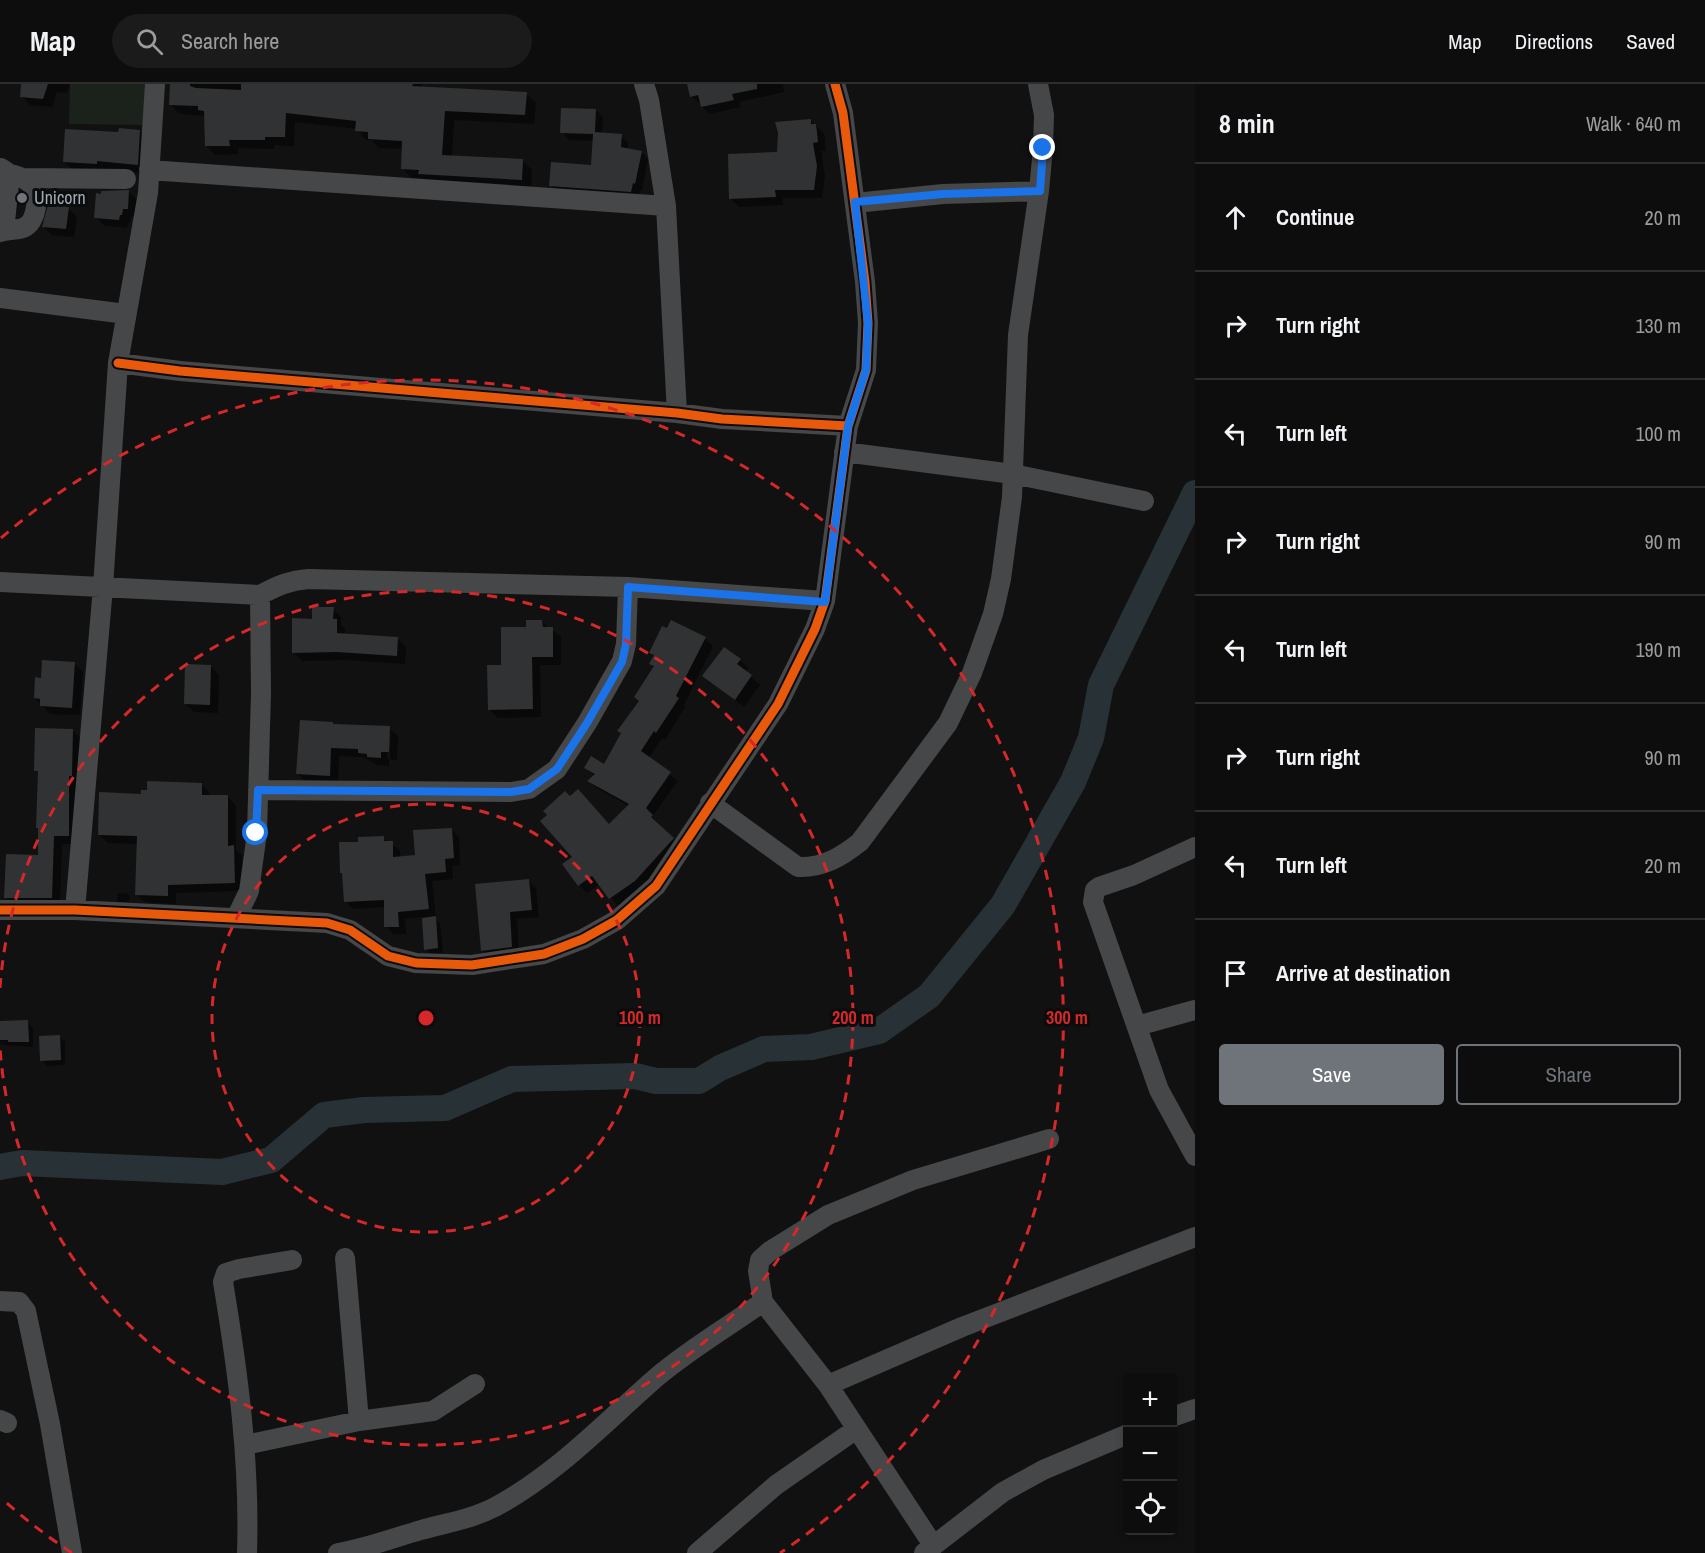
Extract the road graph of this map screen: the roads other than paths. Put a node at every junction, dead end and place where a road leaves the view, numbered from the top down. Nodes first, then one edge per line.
1 (155, 84) edge
2 (644, 84) edge
3 (835, 84) edge
4 (1038, 84) edge
5 (149, 170) junction
6 (11, 173) edge
7 (126, 179) dead end
8 (1040, 191) junction
9 (855, 202) junction
10 (666, 206) junction
11 (2, 231) edge
12 (0, 298) edge
13 (126, 314) junction
14 (118, 363) junction
15 (677, 413) junction
16 (848, 426) junction
17 (844, 452) junction
18 (1012, 474) junction
19 (1144, 501) dead end
20 (0, 582) edge
21 (103, 587) junction
22 (628, 587) junction
23 (260, 595) junction
24 (825, 602) junction
25 (258, 790) junction
26 (710, 803) junction
27 (1195, 847) edge
28 (0, 910) edge
29 (75, 910) junction
30 (236, 918) junction
31 (1195, 1010) edge
32 (1137, 1026) junction
33 (1049, 1139) dead end
34 (1195, 1156) edge
35 (1195, 1237) edge
36 (345, 1258) dead end
37 (292, 1260) dead end
38 (0, 1301) edge
39 (763, 1302) junction
40 (475, 1384) dead end
41 (828, 1385) junction
42 (1195, 1409) edge
43 (1177, 1416) edge
44 (359, 1421) junction
45 (855, 1430) junction
46 (1123, 1436) edge
47 (245, 1445) junction
48 (928, 1549) edge
49 (72, 1553) edge
50 (248, 1553) edge
51 (338, 1553) edge
52 (697, 1553) edge

1 - 5 street
2 - 10 street
3 - 9 street
4 - 8 street
5 - 10 street
5 - 13 street
6 - 7 street
6 - 11 street
6 - 11 street
8 - 9 street
8 - 18 street
9 - 16 street
10 - 15 street
12 - 13 street
13 - 14 street
14 - 15 street
14 - 21 street
15 - 16 street
16 - 17 street
17 - 18 street
17 - 24 street
18 - 19 street
18 - 26 street
20 - 21 street
21 - 23 street
21 - 29 street
22 - 23 street
22 - 24 street
22 - 25 street
23 - 25 street
24 - 26 street
25 - 30 street
26 - 30 street
27 - 32 street
28 - 29 street
29 - 30 street
31 - 32 street
32 - 34 street
33 - 39 street
35 - 41 street
36 - 44 street
37 - 47 street
38 - 49 street
39 - 41 street
39 - 51 street
40 - 44 street
41 - 45 street
42 - 43 street
44 - 47 street
45 - 48 street
45 - 52 street
46 - 48 street
47 - 50 street

